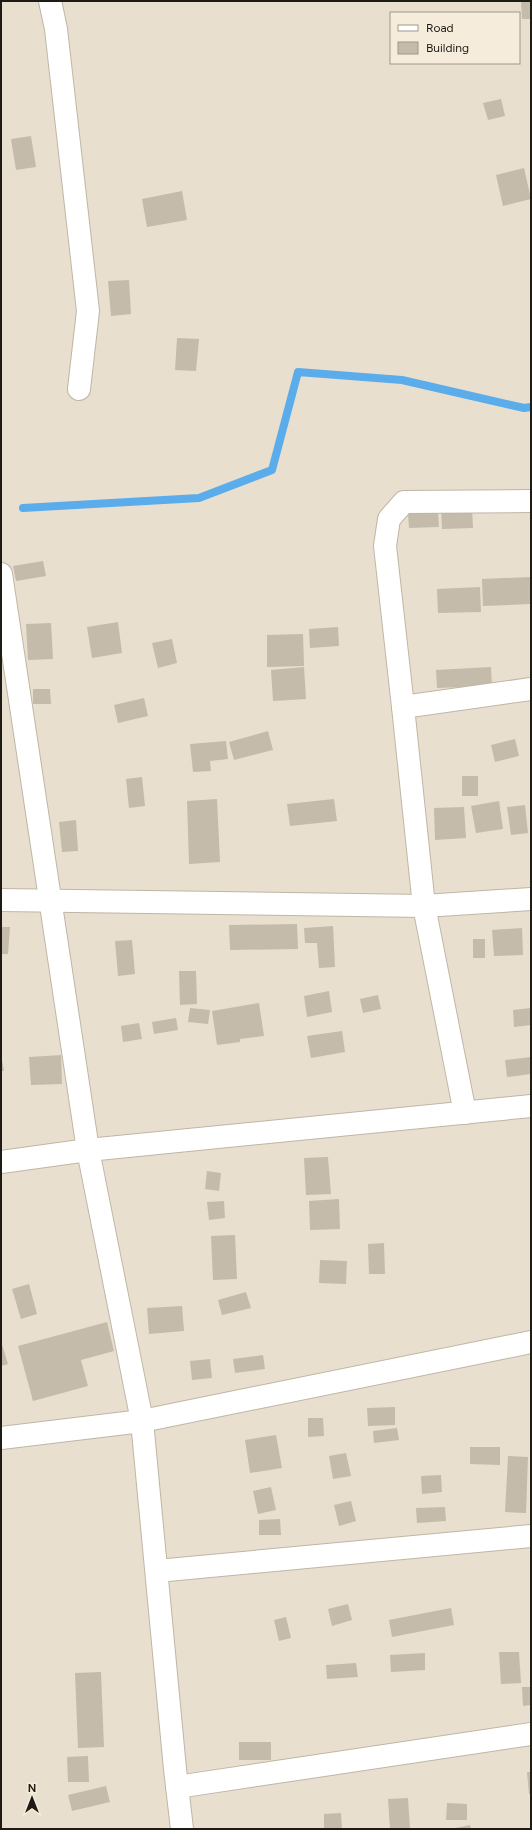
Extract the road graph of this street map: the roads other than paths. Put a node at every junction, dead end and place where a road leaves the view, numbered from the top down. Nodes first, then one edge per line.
1 (50, 1) edge
2 (79, 389) dead end
3 (531, 501) edge
4 (1, 574) edge
5 (531, 689) edge
6 (403, 707) junction
7 (1, 900) edge
8 (531, 900) edge
9 (51, 902) junction
10 (424, 906) junction
11 (531, 1106) edge
12 (465, 1113) junction
13 (88, 1150) junction
14 (1, 1162) edge
15 (531, 1342) edge
16 (142, 1421) junction
17 (1, 1438) edge
18 (531, 1536) edge
19 (157, 1570) junction
20 (531, 1734) edge
21 (177, 1786) junction
22 (182, 1829) edge

1 - 2 street
3 - 6 street
4 - 9 street
5 - 6 street
6 - 10 street
7 - 9 street
8 - 10 street
9 - 10 street
9 - 13 street
10 - 12 street
11 - 12 street
12 - 13 street
13 - 14 street
13 - 16 street
15 - 16 street
16 - 17 street
16 - 19 street
18 - 19 street
19 - 21 street
20 - 21 street
21 - 22 street

